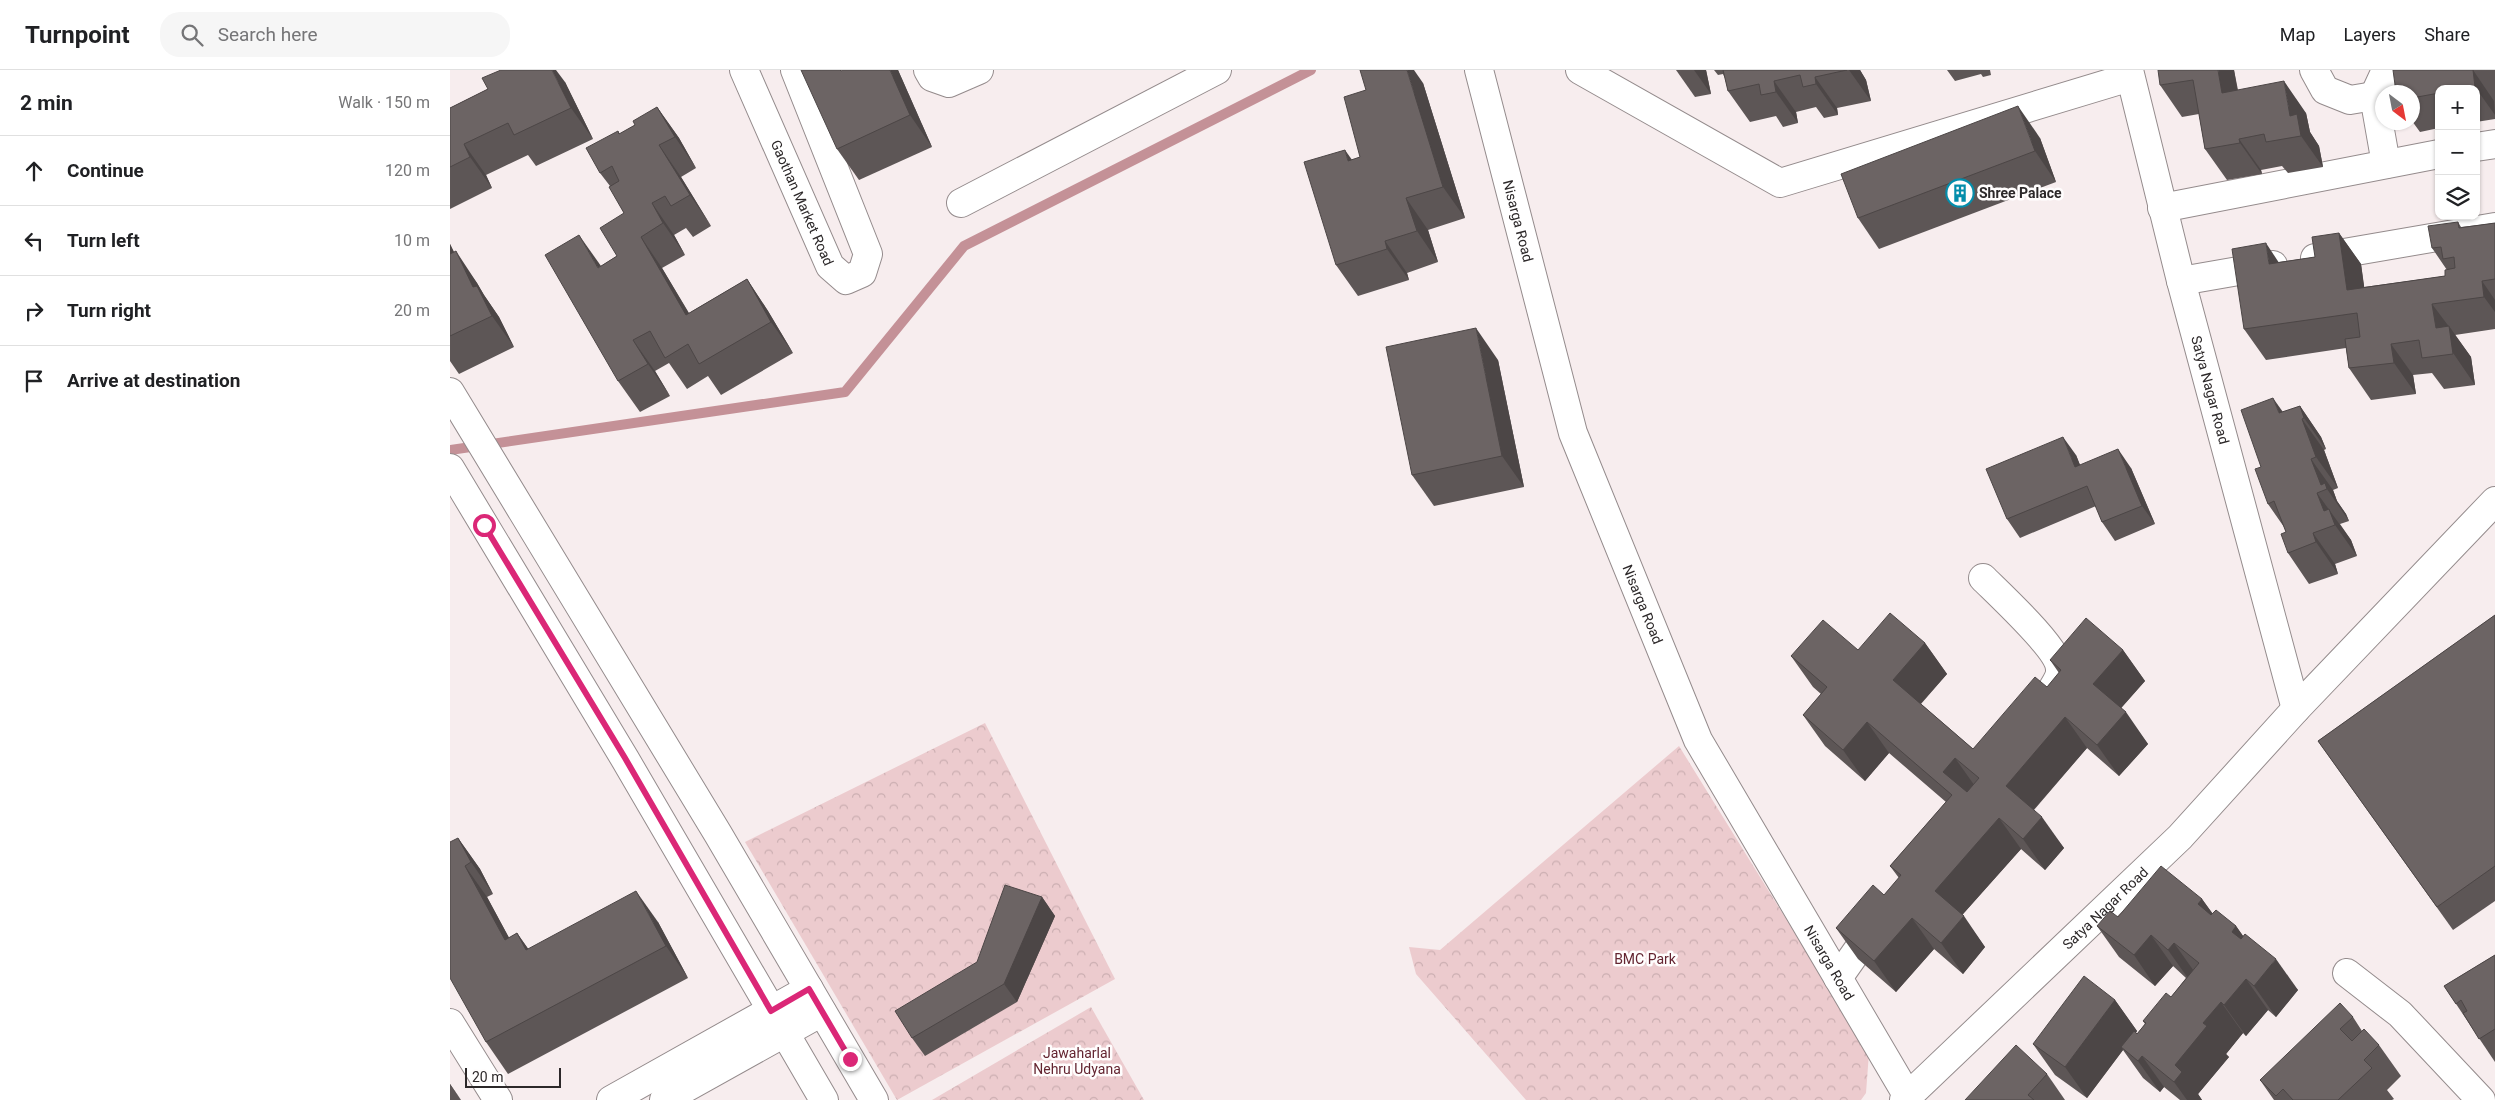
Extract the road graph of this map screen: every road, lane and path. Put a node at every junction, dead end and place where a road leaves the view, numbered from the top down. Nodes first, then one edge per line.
1 (744, 70) edge
2 (795, 70) edge
3 (928, 70) edge
4 (980, 70) edge
5 (1217, 70) edge
6 (1479, 70) edge
7 (1580, 70) edge
8 (2314, 70) edge
9 (2386, 70) edge
10 (2129, 74) edge
11 (2374, 96) junction
12 (2495, 144) edge
13 (2480, 146) edge
14 (2435, 155) edge
15 (2386, 164) junction
16 (961, 203) dead end
17 (2162, 208) junction
18 (2495, 226) edge
19 (2181, 281) junction
20 (457, 403) edge
21 (450, 468) edge
22 (2495, 501) edge
23 (1983, 578) dead end
24 (2036, 709) edge
25 (2296, 709) junction
26 (1889, 904) edge
27 (2347, 973) dead end
28 (1838, 978) junction
29 (815, 1001) junction
30 (771, 1011) junction
31 (785, 1034) junction
32 (455, 1041) edge
33 (1907, 1099) edge
34 (498, 1100) edge
35 (610, 1100) edge
36 (664, 1100) edge
37 (824, 1100) edge
38 (874, 1100) edge
39 (2482, 1100) edge

1 - 2 street, Gaothan Market Road
3 - 4 street
5 - 16 street
6 - 28 street, Nisarga Road
7 - 10 street
8 - 11 street
9 - 11 street
10 - 17 street, Satya Nagar Road
11 - 15 street
12 - 13 street
14 - 15 street
15 - 17 street
17 - 19 street, Satya Nagar Road
18 - 19 street
19 - 25 street, Satya Nagar Road
20 - 29 street
21 - 30 street
22 - 25 street, Satya Nagar Road
23 - 24 street
25 - 33 street, Satya Nagar Road
26 - 28 street
27 - 39 street
28 - 33 street, Nisarga Road
29 - 30 street
29 - 31 street
29 - 38 street
30 - 31 street
30 - 35 street
31 - 36 street
31 - 37 street
32 - 34 street

